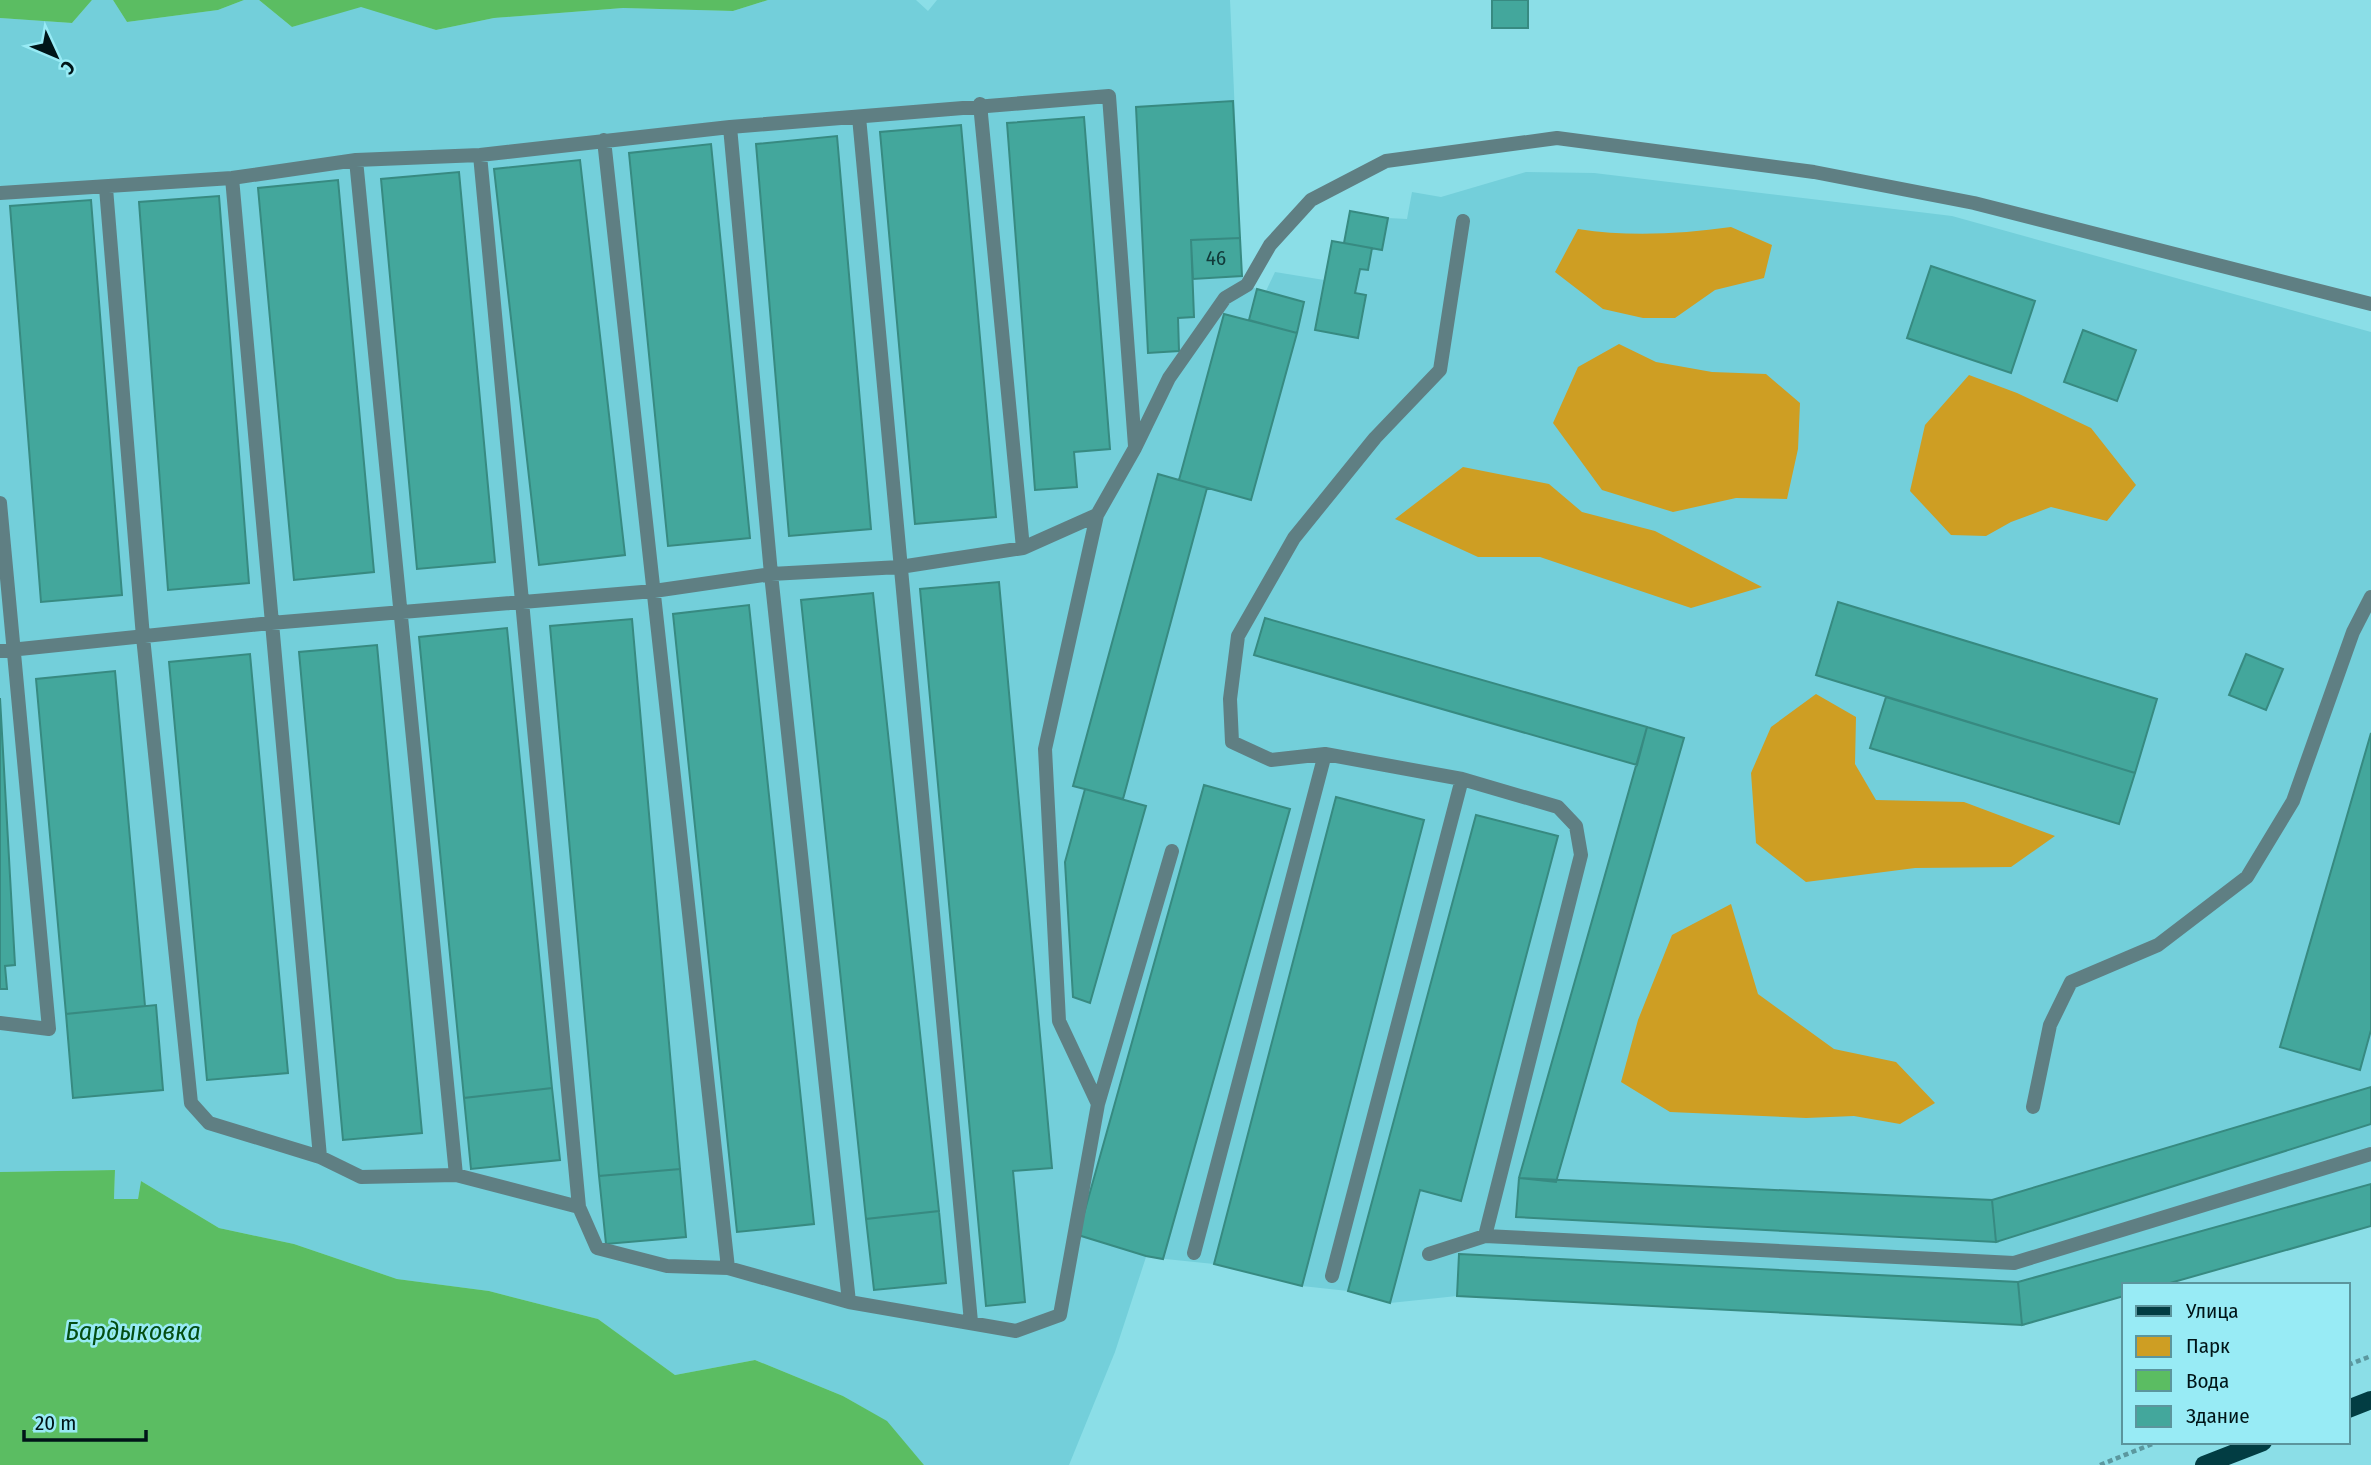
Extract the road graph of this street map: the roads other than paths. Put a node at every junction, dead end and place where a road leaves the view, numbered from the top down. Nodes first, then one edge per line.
1 (980, 104) junction
2 (859, 117) junction
3 (730, 127) junction
4 (604, 140) junction
5 (480, 155) junction
6 (356, 160) junction
7 (232, 178) junction
8 (106, 188) junction
9 (0, 193) edge
10 (1463, 221) dead end
11 (2371, 304) edge
12 (1135, 448) junction
13 (0, 503) edge
14 (1097, 515) junction
15 (1023, 548) junction
16 (900, 567) junction
17 (771, 574) junction
18 (654, 591) junction
19 (2371, 597) edge
20 (524, 603) junction
21 (399, 612) junction
22 (271, 623) junction
23 (143, 636) junction
24 (7, 651) edge
25 (1325, 754) junction
26 (1462, 779) junction
27 (1172, 851) dead end
28 (0, 1023) edge
29 (1098, 1104) junction
30 (2033, 1107) dead end
31 (2371, 1154) edge
32 (320, 1157) junction
33 (456, 1175) junction
34 (579, 1207) junction
35 (1485, 1236) junction
36 (1194, 1253) dead end
37 (1429, 1254) dead end
38 (727, 1268) junction
39 (1332, 1276) dead end
40 (849, 1303) junction
41 (971, 1322) junction
42 (2371, 1400) edge
43 (2350, 1408) edge
44 (2258, 1444) edge
45 (2204, 1465) edge

1 - 2 lane
1 - 12 lane
1 - 15 lane
2 - 3 lane
2 - 16 lane
3 - 4 lane
3 - 17 lane
4 - 5 lane
4 - 18 lane
5 - 6 lane
5 - 20 lane
6 - 7 lane
6 - 21 lane
7 - 8 lane
7 - 22 lane
8 - 9 lane
8 - 23 lane
10 - 25 lane
11 - 12 lane
12 - 14 lane
13 - 24 lane
14 - 15 lane
14 - 29 lane
15 - 16 lane
16 - 17 lane
16 - 41 lane
17 - 18 lane
17 - 40 lane
18 - 20 lane
18 - 38 lane
19 - 30 lane
20 - 21 lane
20 - 34 lane
21 - 22 lane
21 - 33 lane
22 - 23 lane
22 - 32 lane
23 - 24 lane
23 - 32 lane
24 - 28 lane
25 - 26 lane
25 - 36 lane
26 - 35 lane
26 - 39 lane
27 - 29 lane
29 - 41 lane
31 - 35 lane
32 - 33 lane
33 - 34 lane
34 - 38 lane
35 - 37 lane
38 - 40 lane
40 - 41 lane
42 - 43 main road
44 - 45 main road

